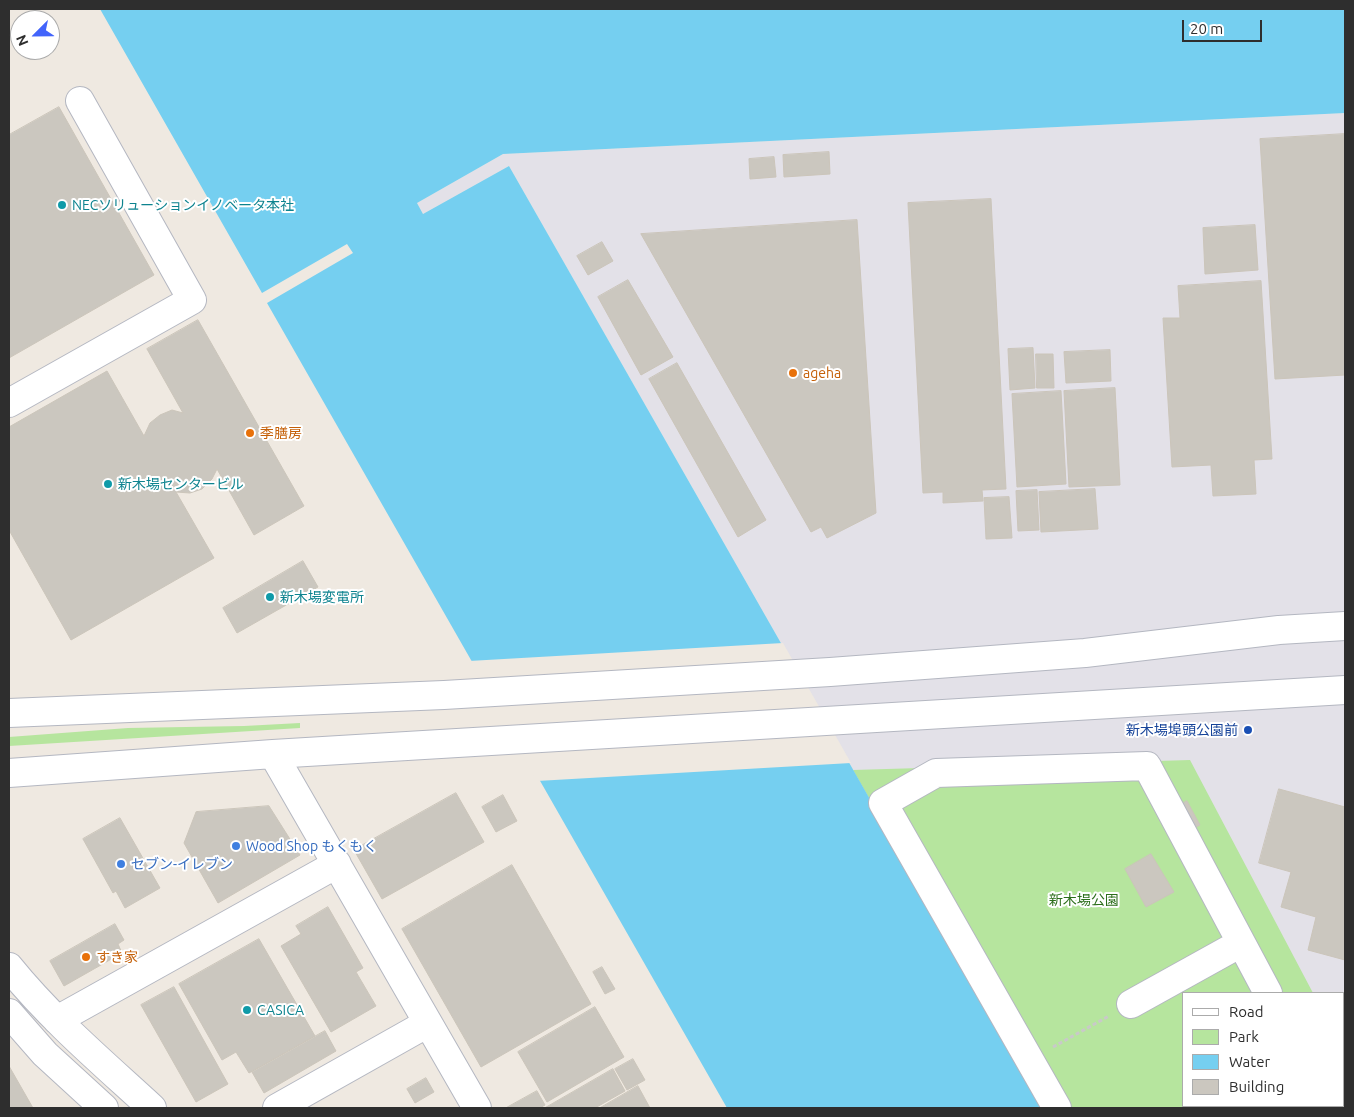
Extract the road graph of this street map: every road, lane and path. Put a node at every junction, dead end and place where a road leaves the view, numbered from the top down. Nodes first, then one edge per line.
1 (80, 101) dead end
2 (9, 403) edge
3 (1345, 626) edge
4 (1345, 690) edge
5 (9, 713) edge
6 (274, 754) junction
7 (9, 773) edge
8 (337, 864) junction
9 (1241, 943) junction
10 (9, 967) edge
11 (1267, 992) edge
12 (1131, 1004) joint
13 (9, 1013) edge
14 (58, 1020) junction
15 (428, 1024) junction
16 (1030, 1060) junction
17 (104, 1108) edge
18 (152, 1108) edge
19 (277, 1108) edge
20 (477, 1108) edge
21 (1057, 1108) edge

1 - 2 street
3 - 5 street
4 - 6 street
6 - 7 street
6 - 8 street
8 - 14 street
8 - 15 street
9 - 11 street
9 - 12 street
9 - 16 street
10 - 14 street
12 - 16 path
13 - 17 street
14 - 18 street
15 - 19 street
15 - 20 street
16 - 21 street

